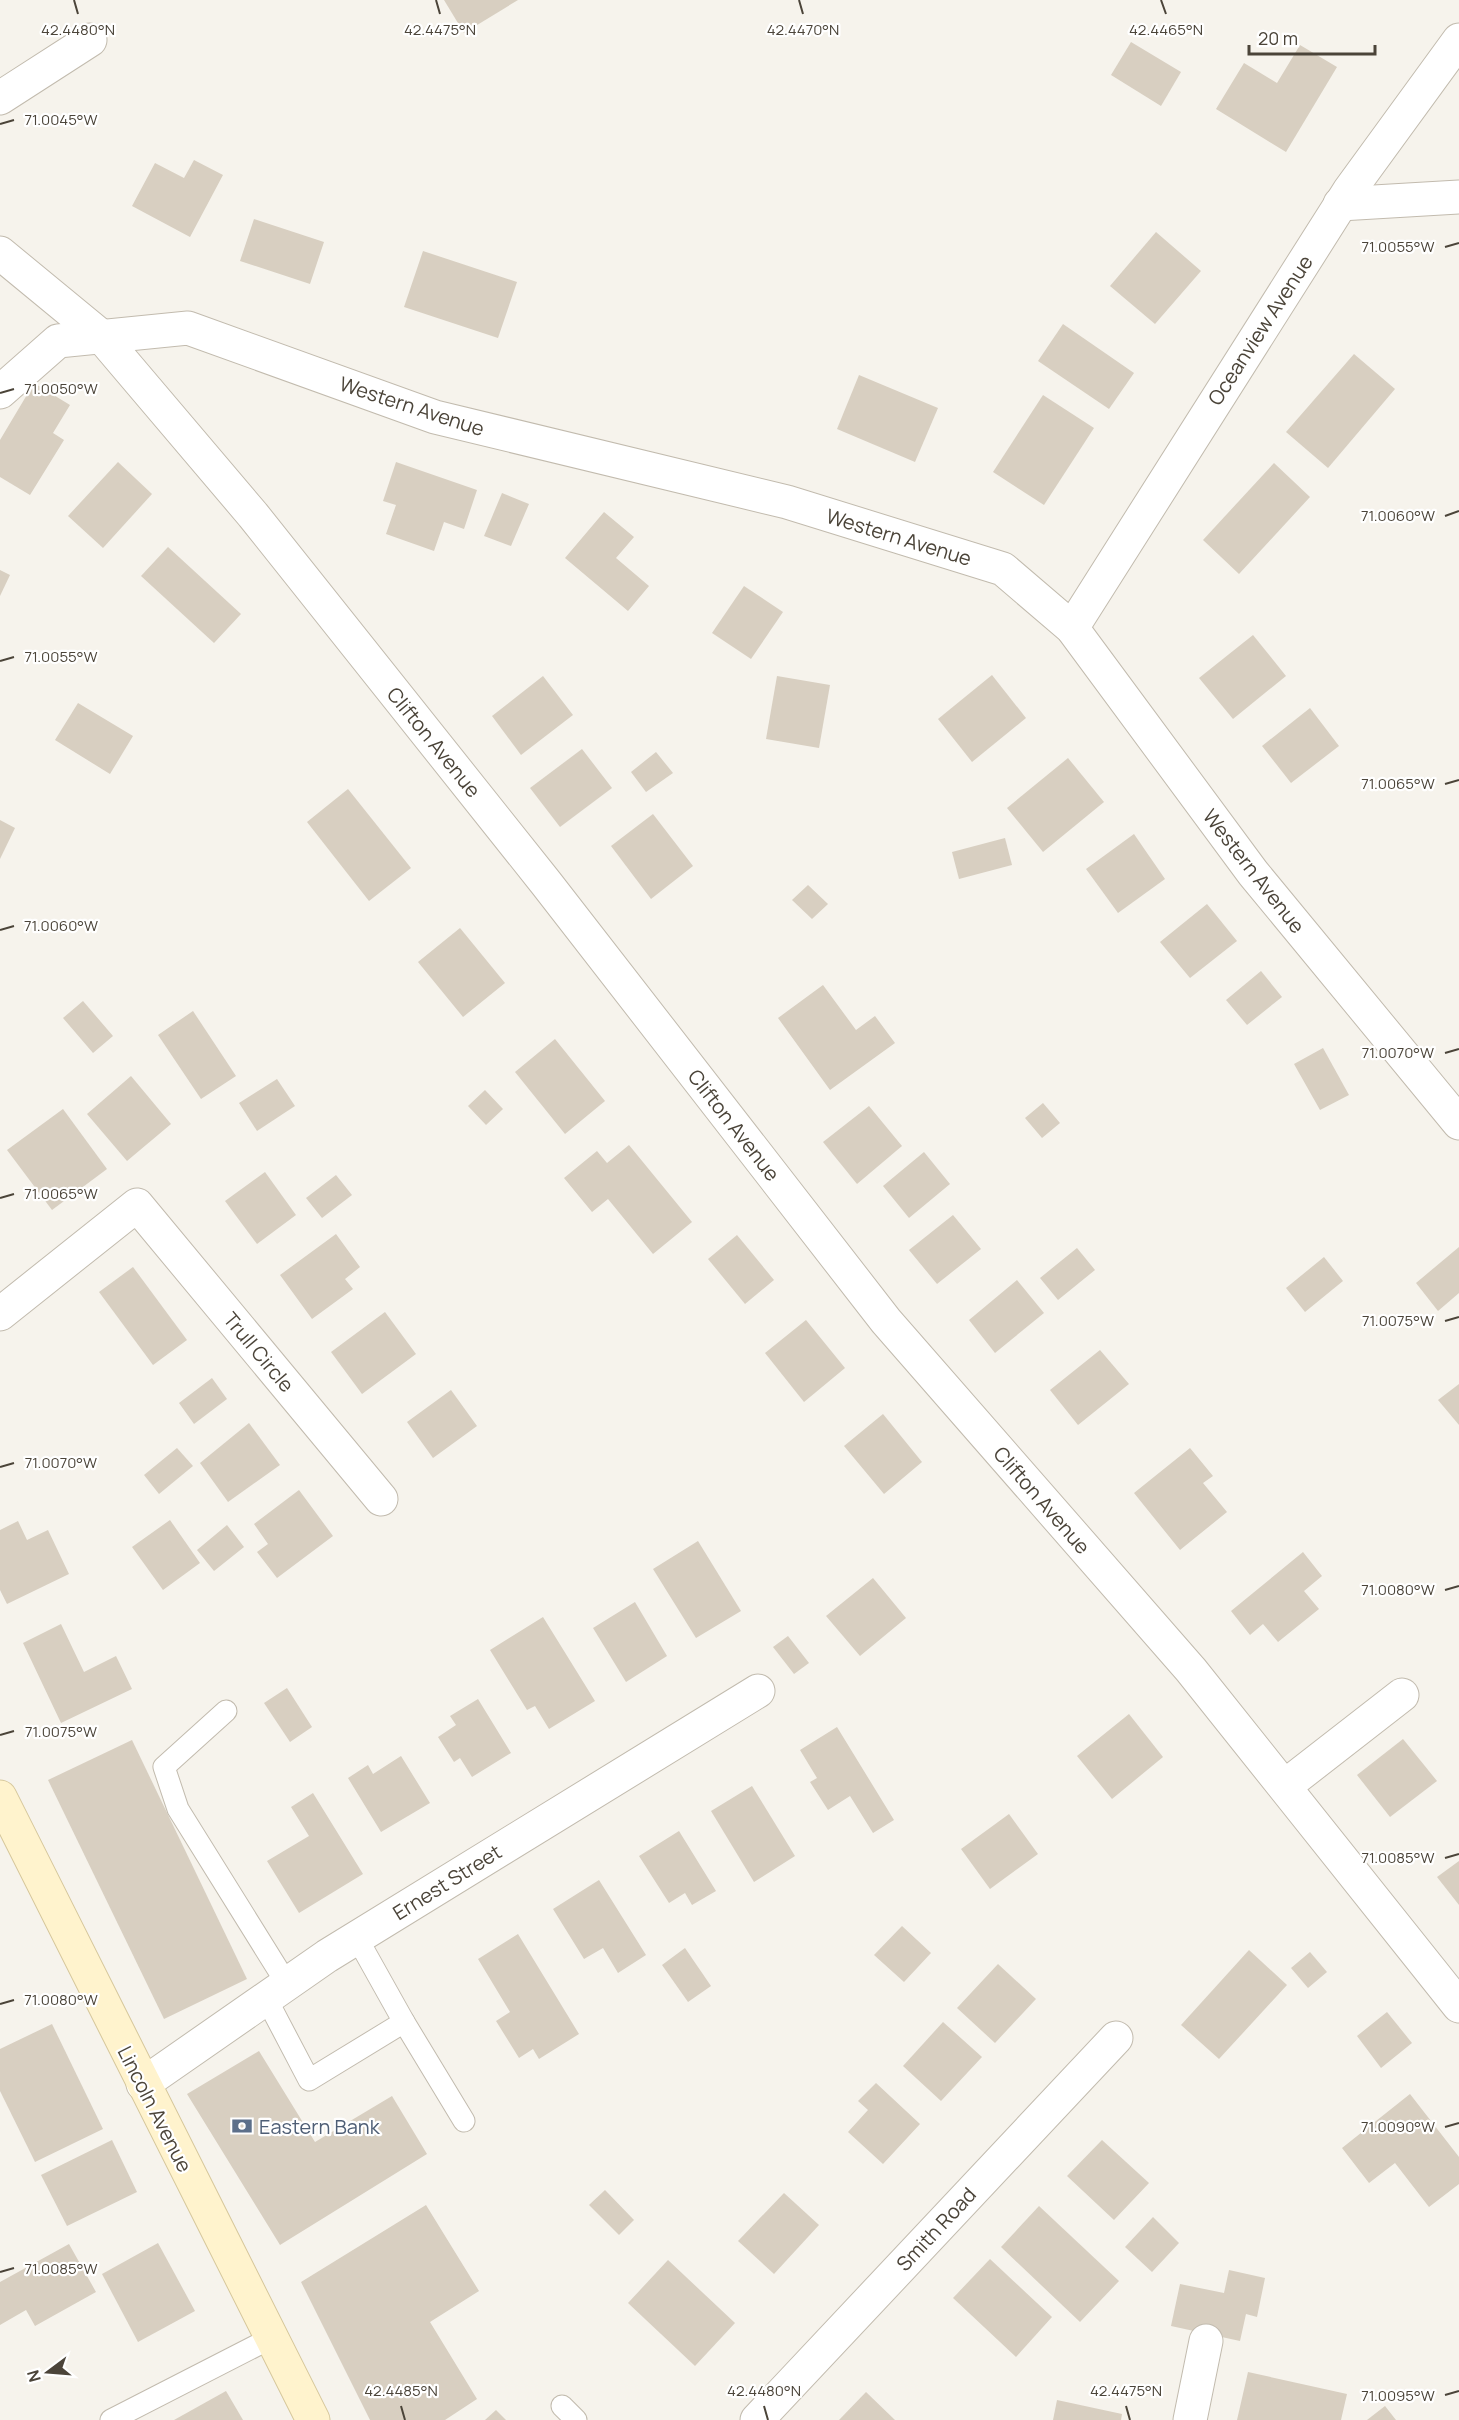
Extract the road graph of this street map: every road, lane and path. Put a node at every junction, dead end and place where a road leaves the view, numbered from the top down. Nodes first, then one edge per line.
1 (90, 40) dead end
2 (1459, 40) edge
3 (0, 98) edge
4 (1459, 197) edge
5 (1341, 204) junction
6 (0, 253) edge
7 (102, 337) junction
8 (0, 392) edge
9 (1072, 628) junction
10 (1459, 1123) edge
11 (0, 1314) edge
12 (381, 1499) dead end
13 (758, 1691) dead end
14 (1402, 1695) dead end
15 (226, 1712) dead end
16 (1285, 1786) junction
17 (0, 1797) edge
18 (357, 1938) junction
19 (276, 1991) junction
20 (1459, 2006) edge
21 (404, 2022) junction
22 (1116, 2038) dead end
23 (143, 2084) junction
24 (464, 2121) dead end
25 (271, 2338) junction
26 (1206, 2341) dead end
27 (111, 2420) edge
28 (313, 2420) edge
29 (757, 2420) edge
30 (1190, 2420) edge

1 - 3 street
2 - 5 street, Oceanview Avenue
4 - 5 street
5 - 9 street, Oceanview Avenue
6 - 7 street, Clifton Avenue
7 - 8 street, Western Avenue
7 - 9 street, Western Avenue
7 - 16 street, Clifton Avenue
9 - 10 street, Western Avenue
11 - 12 street, Trull Circle
13 - 18 street, Ernest Street
14 - 16 street
15 - 19 lane
16 - 20 street, Clifton Avenue
17 - 23 main road, Lincoln Avenue
18 - 19 street, Ernest Street
18 - 21 lane
19 - 21 lane
19 - 23 street, Ernest Street
21 - 24 lane
22 - 29 street, Smith Road
23 - 25 main road, Lincoln Avenue
25 - 27 lane
25 - 28 main road, Lincoln Avenue
26 - 30 street

